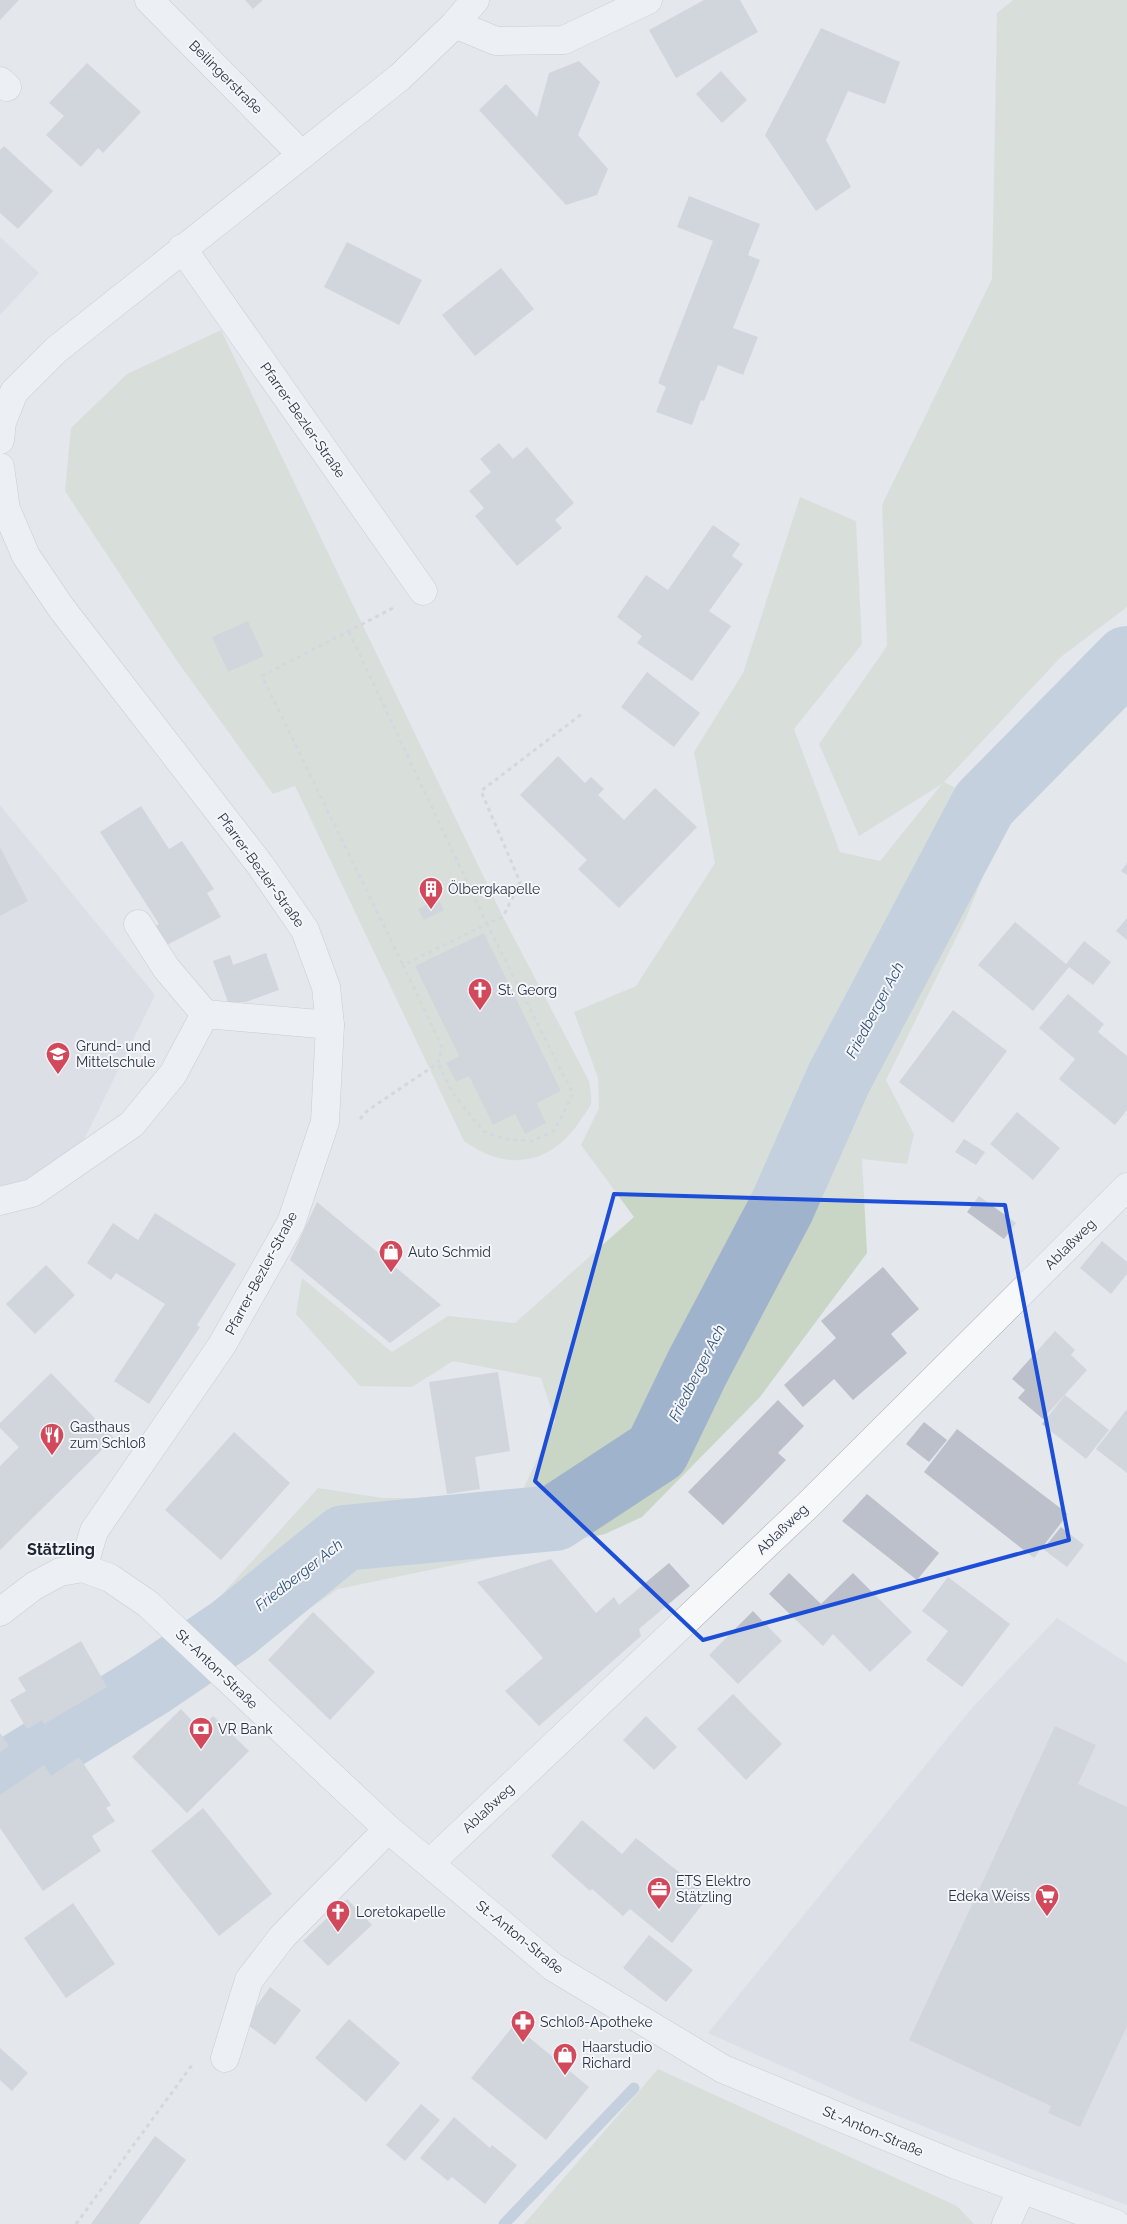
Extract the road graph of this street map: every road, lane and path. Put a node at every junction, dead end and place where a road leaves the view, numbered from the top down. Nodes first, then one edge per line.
1 (149, 0) edge
2 (475, 0) edge
3 (648, 0) edge
4 (456, 24) junction
5 (302, 155) junction
6 (182, 248) junction
7 (0, 440) edge
8 (0, 467) edge
9 (423, 591) joint
10 (349, 632) junction
11 (583, 713) dead end
12 (138, 924) dead end
13 (487, 924) junction
14 (403, 965) junction
15 (205, 1014) junction
16 (330, 1026) junction
17 (438, 1063) junction
18 (367, 1111) dead end
19 (1127, 1187) edge
20 (0, 1201) edge
21 (83, 1568) junction
22 (0, 1612) edge
23 (388, 1829) junction
24 (430, 1863) junction
25 (225, 2058) dead end
26 (197, 2059) dead end
27 (1021, 2191) junction
28 (76, 2224) edge
29 (1006, 2224) edge
30 (1116, 2224) edge

1 - 5 street, Beilingerstraße
2 - 4 street
3 - 4 street
4 - 5 street
5 - 6 street
6 - 7 street
6 - 9 street, Pfarrer-Bezler-Straße
8 - 16 street, Pfarrer-Bezler-Straße
9 - 10 path
10 - 13 path
10 - 14 path
11 - 13 path
12 - 15 street
13 - 14 path
13 - 17 path
14 - 17 path
15 - 16 street
15 - 20 street
16 - 21 street, Pfarrer-Bezler-Straße
17 - 18 path
19 - 24 street, Ablaßweg
21 - 22 street
21 - 23 street, St.-Anton-Straße
23 - 24 street, St.-Anton-Straße
23 - 25 street
24 - 27 street, St.-Anton-Straße
26 - 28 path
27 - 29 street
27 - 30 street, St.-Anton-Straße

